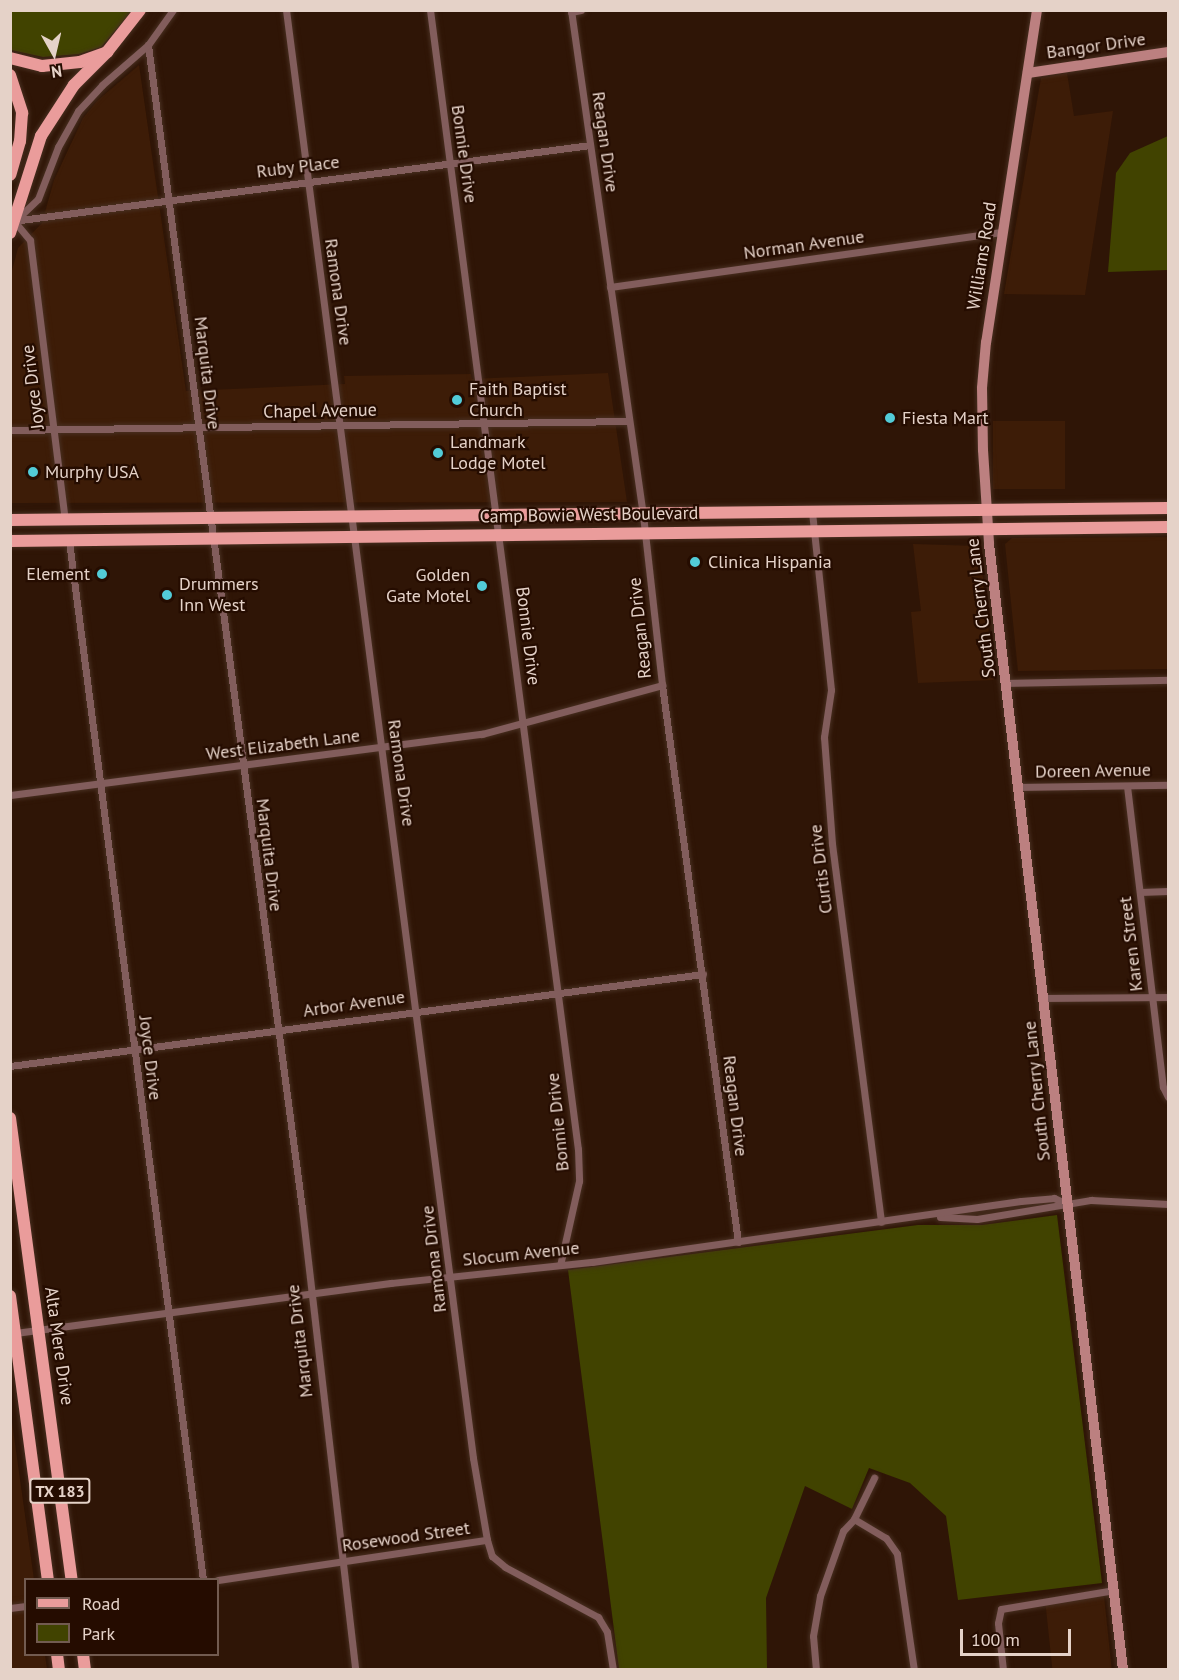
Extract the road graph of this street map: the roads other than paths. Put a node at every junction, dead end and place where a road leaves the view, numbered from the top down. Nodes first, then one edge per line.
1 (140, 10) edge
2 (173, 10) edge
3 (286, 10) edge
4 (430, 10) edge
5 (581, 10) edge
6 (1038, 10) edge
7 (571, 11) edge
8 (148, 45) junction
9 (107, 52) junction
10 (1168, 52) edge
11 (10, 58) edge
12 (1028, 73) junction
13 (10, 75) edge
14 (590, 145) junction
15 (449, 162) junction
16 (10, 175) edge
17 (308, 181) junction
18 (170, 198) junction
19 (12, 226) edge
20 (1003, 232) junction
21 (610, 287) junction
22 (630, 421) junction
23 (486, 424) junction
24 (340, 425) junction
25 (199, 428) junction
26 (10, 430) edge
27 (53, 430) junction
28 (1168, 507) edge
29 (987, 509) junction
30 (812, 512) junction
31 (498, 515) junction
32 (643, 515) junction
33 (209, 517) junction
34 (353, 517) junction
35 (10, 518) edge
36 (65, 520) junction
37 (1168, 527) edge
38 (988, 529) junction
39 (811, 530) junction
40 (645, 531) junction
41 (500, 536) junction
42 (355, 537) junction
43 (213, 538) junction
44 (69, 541) junction
45 (10, 542) edge
46 (1168, 680) edge
47 (1006, 682) junction
48 (662, 685) junction
49 (524, 725) junction
50 (383, 747) junction
51 (243, 765) junction
52 (99, 784) junction
53 (1168, 785) edge
54 (1127, 786) junction
55 (1019, 787) junction
56 (10, 795) edge
57 (1168, 891) edge
58 (1140, 892) junction
59 (703, 974) junction
60 (557, 992) junction
61 (1152, 997) junction
62 (1168, 997) edge
63 (1044, 999) junction
64 (416, 1010) junction
65 (276, 1029) junction
66 (134, 1049) junction
67 (10, 1066) edge
68 (1168, 1097) edge
69 (10, 1118) edge
70 (1168, 1203) edge
71 (1067, 1204) junction
72 (922, 1217) junction
73 (881, 1222) junction
74 (738, 1242) junction
75 (560, 1265) junction
76 (451, 1276) junction
77 (310, 1294) junction
78 (10, 1296) edge
79 (167, 1312) junction
80 (39, 1329) junction
81 (15, 1332) junction
82 (874, 1478) dead end
83 (851, 1520) junction
84 (487, 1540) junction
85 (342, 1561) junction
86 (48, 1578) edge
87 (72, 1578) edge
88 (203, 1578) edge
89 (219, 1580) edge
90 (1114, 1590) junction
91 (356, 1670) edge
92 (613, 1670) edge
93 (816, 1670) edge
94 (914, 1670) edge
95 (1003, 1670) edge
96 (1123, 1670) edge

1 - 9 main road
2 - 8 street
3 - 17 street, Ramona Drive
4 - 15 street, Bonnie Drive
5 - 7 street
6 - 12 street, Williams Road
7 - 14 street, Reagan Drive
8 - 18 street, Marquita Drive
8 - 19 street
9 - 11 main road
9 - 19 main road
10 - 12 street, Bangor Drive
12 - 20 street, Williams Road
13 - 16 main road
14 - 15 street, Ruby Place
14 - 21 street, Reagan Drive
15 - 17 street, Ruby Place
15 - 23 street, Bonnie Drive
17 - 18 street, Ruby Place
17 - 24 street, Ramona Drive
18 - 19 street, Ruby Place
18 - 25 street, Marquita Drive
19 - 27 street, Joyce Drive
20 - 21 street, Norman Avenue
20 - 29 street, Williams Road
21 - 22 street, Reagan Drive
22 - 23 street, Chapel Avenue
22 - 32 street, Reagan Drive
23 - 24 street, Chapel Avenue
23 - 31 street, Bonnie Drive
24 - 25 street, Chapel Avenue
24 - 34 street, Ramona Drive
25 - 27 street, Chapel Avenue
25 - 33 street, Marquita Drive
26 - 27 street, Chapel Avenue
27 - 36 street, Joyce Drive
28 - 29 main road, Camp Bowie West Boulevard
29 - 30 main road, Camp Bowie West Boulevard
29 - 38 street, South Cherry Lane
30 - 32 main road, Camp Bowie West Boulevard
30 - 39 street, Curtis Drive
31 - 32 main road, Camp Bowie West Boulevard
31 - 34 main road, Camp Bowie West Boulevard
31 - 41 street, Bonnie Drive
32 - 40 street, Reagan Drive
33 - 34 main road, Camp Bowie West Boulevard
33 - 36 main road, Camp Bowie West Boulevard
33 - 43 street, Marquita Drive
34 - 42 street, Ramona Drive
35 - 36 main road, Camp Bowie West Boulevard
37 - 38 main road, Camp Bowie West Boulevard
38 - 39 main road, Camp Bowie West Boulevard
38 - 47 street, South Cherry Lane
39 - 40 main road, Camp Bowie West Boulevard
39 - 73 street, Curtis Drive
40 - 41 main road, Camp Bowie West Boulevard
40 - 48 street, Reagan Drive
41 - 42 main road, Camp Bowie West Boulevard
41 - 49 street, Bonnie Drive
42 - 43 main road, Camp Bowie West Boulevard
42 - 50 street, Ramona Drive
43 - 44 main road, Camp Bowie West Boulevard
43 - 51 street, Marquita Drive
44 - 45 main road, Camp Bowie West Boulevard
44 - 52 street, Joyce Drive
46 - 47 street
47 - 55 street, South Cherry Lane
48 - 49 street, West Elizabeth Lane
48 - 59 street, Reagan Drive
49 - 50 street, West Elizabeth Lane
49 - 60 street, Bonnie Drive
50 - 51 street, West Elizabeth Lane
50 - 64 street, Ramona Drive
51 - 52 street, West Elizabeth Lane
51 - 65 street, Marquita Drive
52 - 56 street, West Elizabeth Lane
52 - 66 street, Joyce Drive
53 - 54 street, Doreen Avenue
54 - 55 street, Doreen Avenue
54 - 58 street, Karen Street
55 - 63 street, South Cherry Lane
57 - 58 street
58 - 61 street, Karen Street
59 - 60 street, Arbor Avenue
59 - 74 street, Reagan Drive
60 - 64 street, Arbor Avenue
60 - 75 street, Bonnie Drive
61 - 62 street
61 - 63 street
61 - 68 street, Karen Street
63 - 71 street, South Cherry Lane
64 - 65 street, Arbor Avenue
64 - 76 street, Ramona Drive
65 - 66 street, Arbor Avenue
65 - 77 street, Marquita Drive
66 - 67 street, Arbor Avenue
66 - 79 street, Joyce Drive
69 - 80 main road, Alta Mere Drive / TX 183
70 - 71 street
71 - 72 street, Slocum Avenue
71 - 72 street, Slocum Avenue
71 - 90 street, South Cherry Lane
72 - 73 street, Slocum Avenue
73 - 74 street, Slocum Avenue
74 - 75 street, Slocum Avenue
75 - 76 street, Slocum Avenue
76 - 77 street, Slocum Avenue
76 - 84 street, Ramona Drive
77 - 79 street, Slocum Avenue
77 - 85 street, Marquita Drive
78 - 81 main road, TX 183
79 - 80 street, Slocum Avenue
79 - 88 street, Joyce Drive
80 - 81 street, Slocum Avenue
80 - 87 main road, Alta Mere Drive / TX 183
81 - 86 main road, TX 183
82 - 83 street
83 - 93 street
83 - 94 street
84 - 85 street, Rosewood Street
84 - 92 street, Rosewood Street
85 - 89 street, Rosewood Street
85 - 91 street, Marquita Drive
90 - 95 street
90 - 96 street, South Cherry Lane

